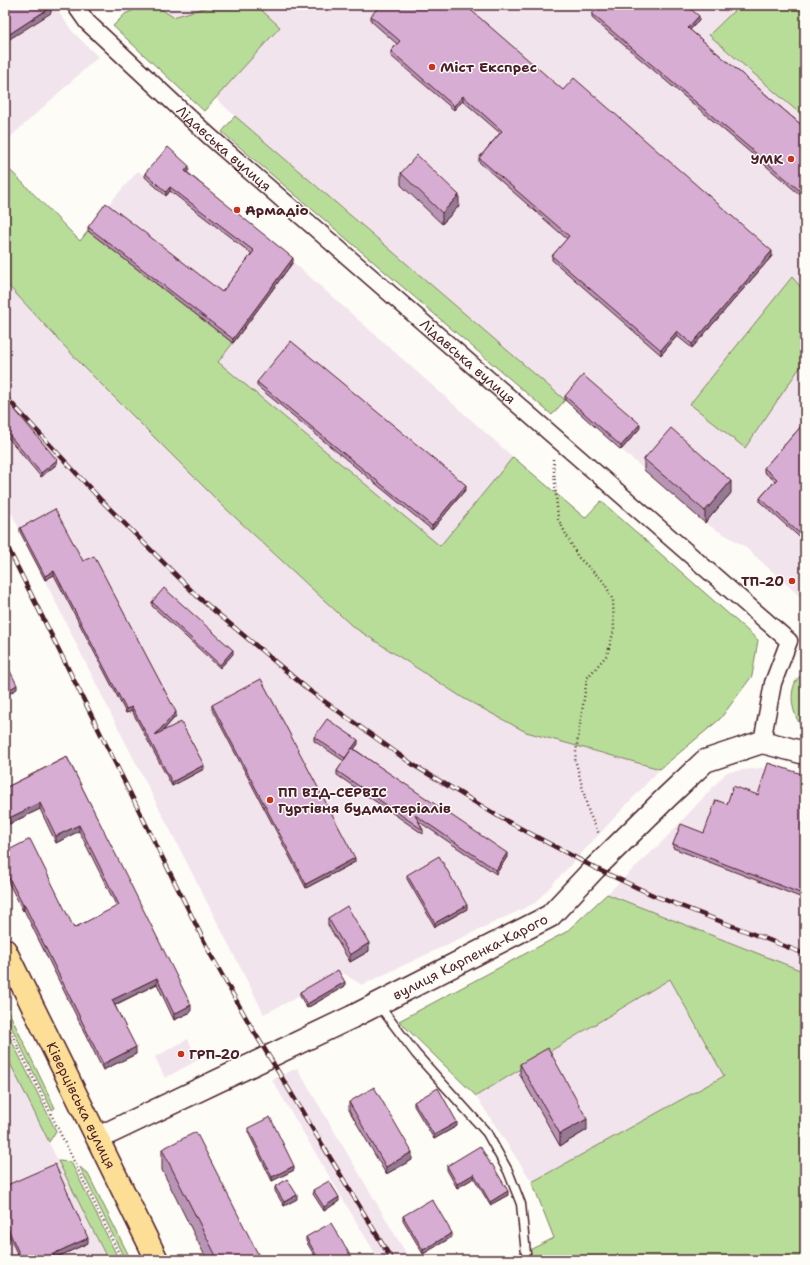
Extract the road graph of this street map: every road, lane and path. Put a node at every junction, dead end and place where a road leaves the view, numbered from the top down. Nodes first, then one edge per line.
1 (75, 5) edge
2 (551, 434) junction
3 (762, 742) junction
4 (805, 753) edge
5 (610, 854) junction
6 (5, 950) edge
7 (377, 1004) junction
8 (5, 1020) edge
9 (98, 1138) junction
10 (526, 1254) dead end
11 (122, 1260) edge
12 (157, 1260) edge

1 - 2 street, Лідавська вулиця
2 - 3 street, Лідавська вулиця
2 - 5 path
3 - 4 main road
3 - 5 main road, вулиця Карпенка-Карого
5 - 7 main road, вулиця Карпенка-Карого
6 - 9 main road, Ківерцівська вулиця
7 - 9 main road, вулиця Карпенка-Карого
7 - 10 lane
8 - 11 path
9 - 12 main road, Ківерцівська вулиця

